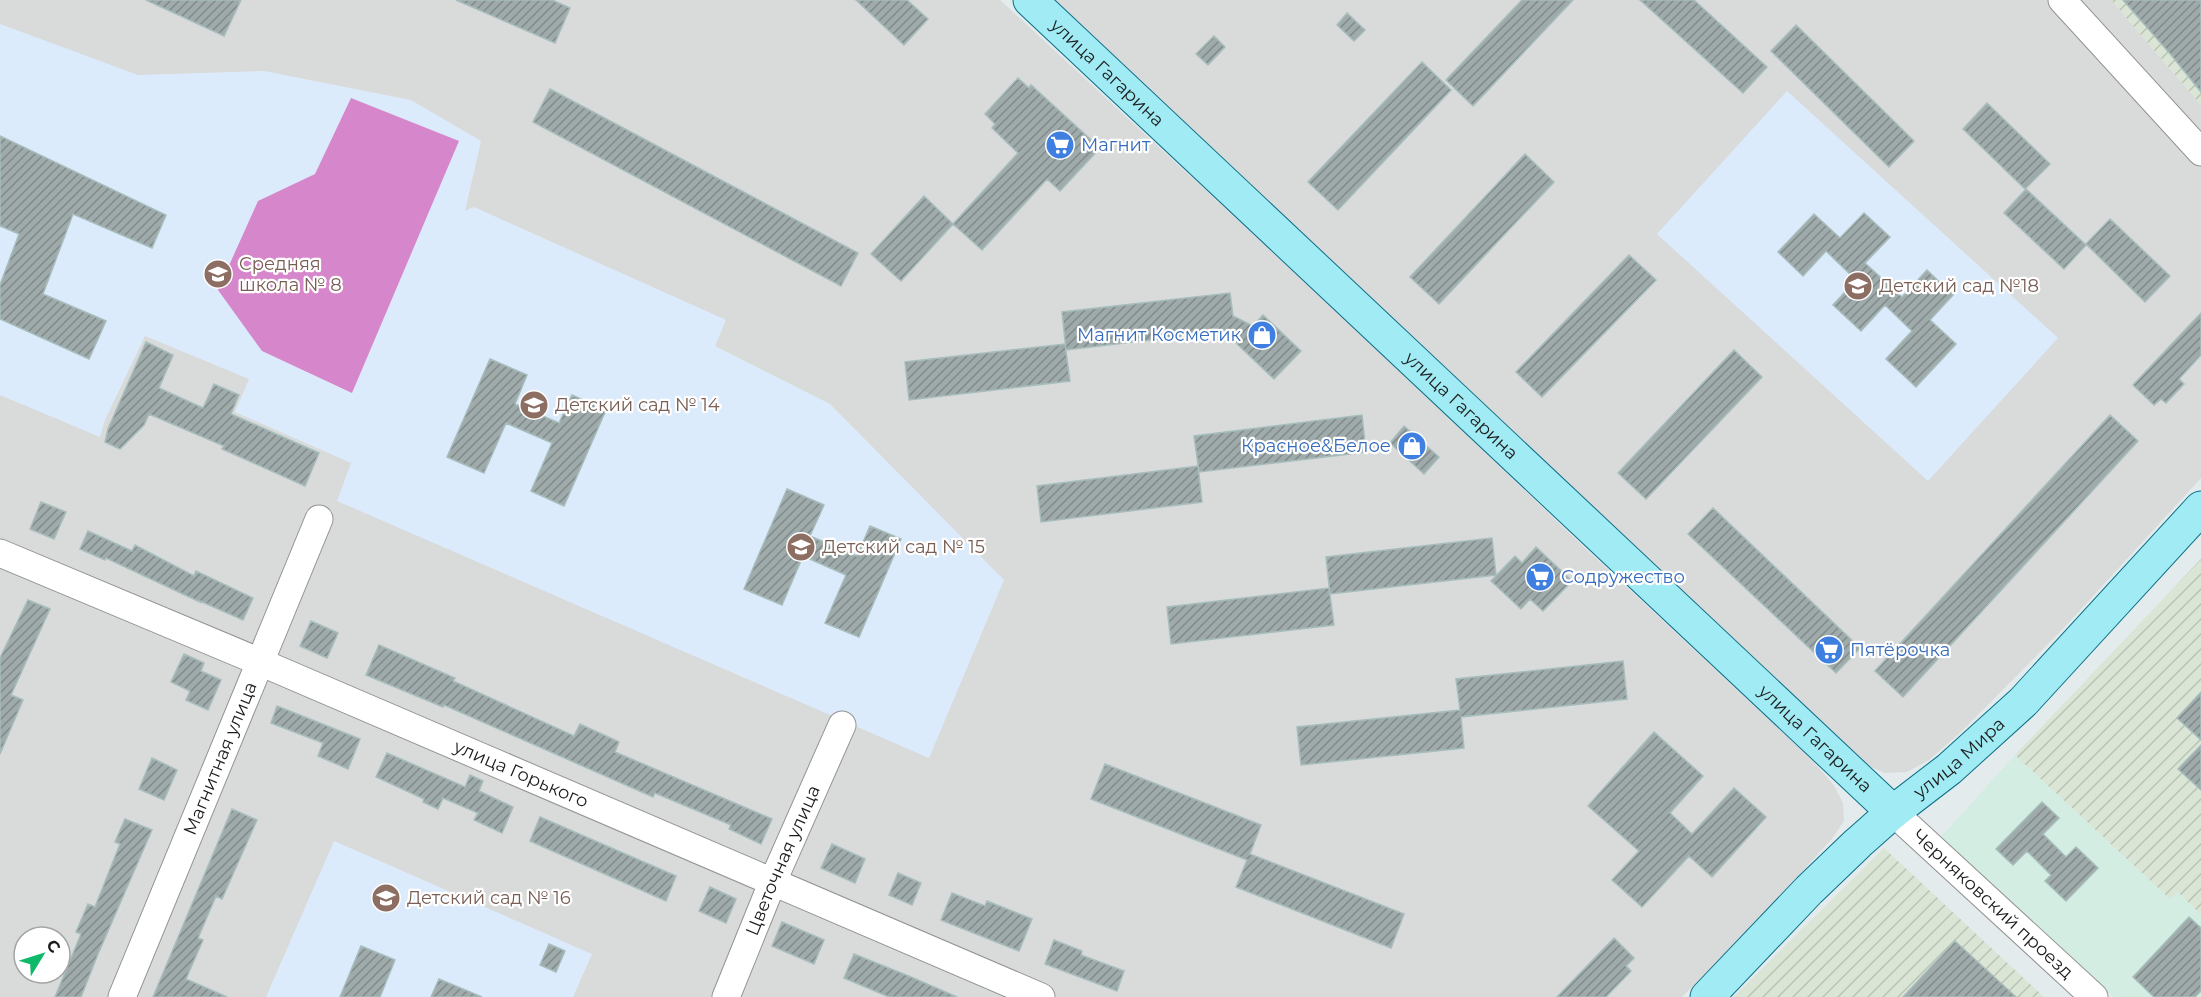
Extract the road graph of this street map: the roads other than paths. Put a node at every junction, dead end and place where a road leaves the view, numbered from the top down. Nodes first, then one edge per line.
1 (1030, 0) edge
2 (2062, 0) edge
3 (2201, 152) edge
4 (2201, 508) edge
5 (319, 519) dead end
6 (3, 563) edge
7 (260, 662) junction
8 (842, 725) dead end
9 (1893, 812) junction
10 (773, 881) junction
11 (122, 997) edge
12 (726, 997) edge
13 (1041, 997) edge
14 (1707, 997) edge
15 (2094, 997) edge

1 - 9 main road, улица Гагарина
2 - 3 street
4 - 9 main road, улица Мира
5 - 7 street, Магнитная улица
6 - 7 street, улица Горького
7 - 10 street, улица Горького
7 - 11 street, Магнитная улица
8 - 10 street, Цветочная улица
9 - 14 main road, улица Мира
9 - 15 street, Черняковский проезд
10 - 12 street, Цветочная улица
10 - 13 street, улица Горького

